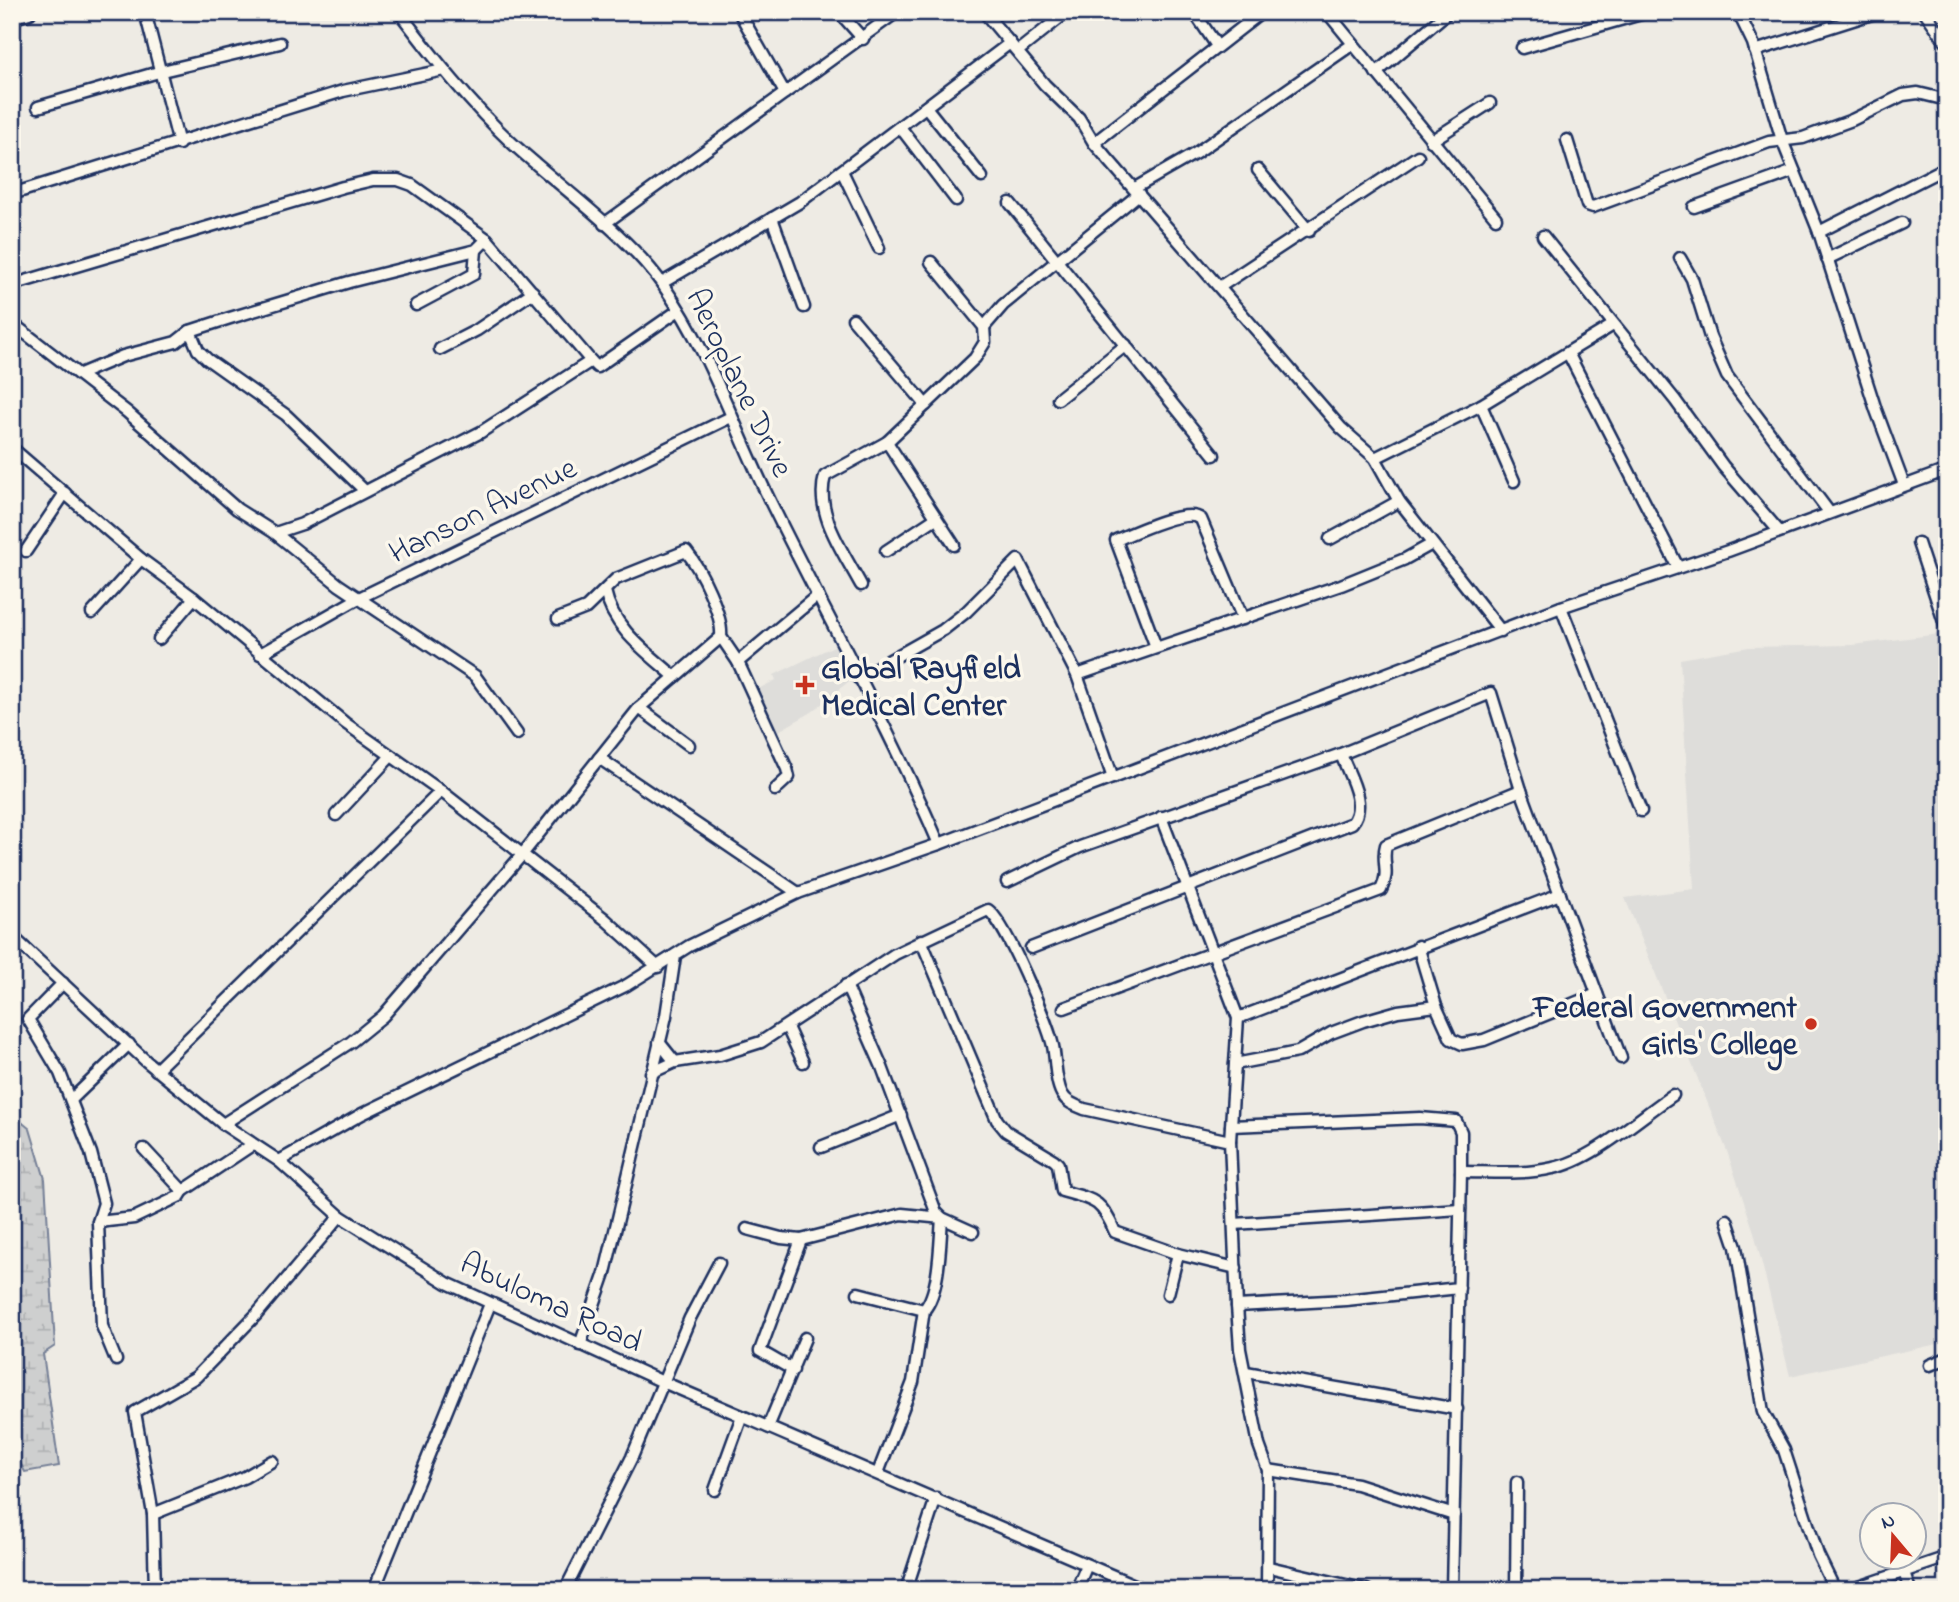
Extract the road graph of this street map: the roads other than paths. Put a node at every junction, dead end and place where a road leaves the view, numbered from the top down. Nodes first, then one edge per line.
1 (29, 12) edge
2 (145, 12) edge
3 (399, 12) edge
4 (739, 12) edge
5 (839, 12) edge
6 (897, 12) edge
7 (984, 12) edge
8 (1067, 12) edge
9 (1195, 12) edge
10 (1262, 12) edge
11 (1327, 12) edge
12 (1448, 12) edge
13 (1648, 12) edge
14 (1738, 12) edge
15 (1878, 12) edge
16 (1925, 12) edge
17 (12, 17) edge
18 (863, 39) junction
19 (280, 43) dead end
20 (1947, 43) edge
21 (1353, 44) junction
22 (1217, 46) junction
23 (1014, 47) junction
24 (1522, 48) dead end
25 (1755, 51) junction
26 (444, 70) junction
27 (162, 71) junction
28 (1376, 73) junction
29 (785, 93) junction
30 (1947, 100) edge
31 (1490, 103) dead end
32 (38, 107) dead end
33 (926, 107) junction
34 (900, 127) junction
35 (1567, 140) dead end
36 (1432, 141) junction
37 (1782, 141) junction
38 (1094, 143) junction
39 (179, 144) junction
40 (1418, 156) dead end
41 (1947, 167) edge
42 (1258, 170) dead end
43 (842, 171) junction
44 (1794, 171) junction
45 (982, 177) dead end
46 (1137, 191) junction
47 (12, 194) edge
48 (956, 200) dead end
49 (1010, 203) dead end
50 (1693, 207) dead end
51 (772, 218) junction
52 (1496, 218) dead end
53 (1902, 223) dead end
54 (604, 224) junction
55 (1309, 231) junction
56 (1819, 232) junction
57 (1543, 236) dead end
58 (487, 239) junction
59 (879, 248) dead end
60 (476, 250) junction
61 (1680, 258) dead end
62 (1827, 259) junction
63 (1058, 261) junction
64 (931, 262) dead end
65 (662, 283) junction
66 (12, 285) edge
67 (1221, 286) junction
68 (533, 292) junction
69 (416, 305) dead end
70 (804, 307) dead end
71 (679, 310) junction
72 (853, 319) dead end
73 (12, 323) edge
74 (1613, 325) junction
75 (984, 327) junction
76 (190, 331) junction
77 (1126, 345) junction
78 (440, 349) dead end
79 (1568, 353) junction
80 (591, 361) junction
81 (80, 374) junction
82 (1058, 399) dead end
83 (926, 405) junction
84 (1480, 405) junction
85 (731, 418) junction
86 (887, 442) junction
87 (12, 448) edge
88 (1214, 455) dead end
89 (1376, 458) junction
90 (1947, 470) edge
91 (1514, 481) dead end
92 (1904, 485) junction
93 (365, 491) junction
94 (65, 493) junction
95 (1399, 501) junction
96 (1829, 512) junction
97 (936, 518) junction
98 (1778, 530) junction
99 (275, 533) junction
100 (1330, 539) dead end
101 (1918, 543) dead end
102 (1432, 544) junction
103 (954, 545) dead end
104 (26, 551) dead end
105 (886, 551) dead end
106 (141, 559) junction
107 (1678, 567) junction
108 (861, 585) dead end
109 (605, 591) junction
110 (818, 595) junction
111 (194, 598) junction
112 (359, 598) junction
113 (1561, 607) junction
114 (92, 613) dead end
115 (558, 619) dead end
116 (1243, 620) junction
117 (1945, 625) dead end
118 (1501, 631) junction
119 (721, 637) junction
120 (159, 639) dead end
121 (1156, 647) junction
122 (260, 654) junction
123 (738, 663) junction
124 (1077, 675) junction
125 (675, 677) junction
126 (858, 678) junction
127 (639, 708) junction
128 (517, 734) dead end
129 (689, 745) dead end
130 (1341, 754) junction
131 (391, 756) junction
132 (599, 758) junction
133 (1113, 778) junction
134 (775, 790) dead end
135 (1521, 790) junction
136 (441, 791) junction
137 (1641, 811) dead end
138 (335, 815) dead end
139 (1161, 817) junction
140 (939, 844) junction
141 (521, 856) junction
142 (1007, 882) dead end
143 (1188, 885) junction
144 (798, 893) junction
145 (1560, 894) junction
146 (12, 936) edge
147 (921, 940) junction
148 (1418, 946) junction
149 (1031, 948) dead end
150 (1214, 953) junction
151 (675, 956) junction
152 (658, 967) junction
153 (63, 983) junction
154 (846, 985) junction
155 (1597, 994) junction
156 (1436, 1006) junction
157 (1064, 1008) dead end
158 (1238, 1018) junction
159 (787, 1027) junction
160 (659, 1042) junction
161 (129, 1044) junction
162 (1621, 1058) dead end
163 (675, 1062) junction
164 (803, 1062) dead end
165 (1235, 1064) junction
166 (156, 1070) junction
167 (651, 1073) junction
168 (1674, 1095) dead end
169 (71, 1100) junction
170 (901, 1115) junction
171 (223, 1124) junction
172 (1231, 1126) junction
173 (1230, 1141) junction
174 (252, 1145) junction
175 (821, 1147) dead end
176 (144, 1149) dead end
177 (279, 1161) junction
178 (1461, 1172) junction
179 (183, 1191) junction
180 (1460, 1209) junction
181 (340, 1216) junction
182 (942, 1218) junction
183 (1727, 1220) dead end
184 (98, 1222) junction
185 (1234, 1224) junction
186 (747, 1229) dead end
187 (973, 1231) dead end
188 (801, 1240) junction
189 (1178, 1254) junction
190 (719, 1263) dead end
191 (1236, 1268) junction
192 (1459, 1288) junction
193 (858, 1293) dead end
194 (1168, 1294) dead end
195 (490, 1304) junction
196 (1237, 1306) junction
197 (924, 1310) junction
198 (805, 1338) dead end
199 (580, 1345) junction
200 (1947, 1358) edge
201 (116, 1360) dead end
202 (1930, 1365) dead end
203 (793, 1370) junction
204 (1246, 1372) junction
205 (663, 1381) junction
206 (1457, 1409) junction
207 (742, 1416) junction
208 (768, 1427) junction
209 (272, 1461) dead end
210 (1268, 1470) junction
211 (878, 1473) junction
212 (1517, 1482) dead end
213 (715, 1490) dead end
214 (936, 1498) junction
215 (153, 1514) junction
216 (1454, 1515) junction
217 (1947, 1557) edge
218 (1087, 1565) junction
219 (1269, 1567) junction
220 (1904, 1572) junction
221 (155, 1590) edge
222 (374, 1590) edge
223 (565, 1590) edge
224 (906, 1590) edge
225 (1076, 1590) edge
226 (1146, 1590) edge
227 (1267, 1590) edge
228 (1367, 1590) edge
229 (1452, 1590) edge
230 (1516, 1590) edge
231 (1835, 1590) edge
232 (1850, 1590) edge
233 (1910, 1590) edge

1 - 17 main road
2 - 27 street
3 - 26 street, Aeroplane Drive
4 - 29 street
5 - 18 street
6 - 18 street
7 - 23 street
8 - 23 street
9 - 22 street
10 - 22 street
11 - 21 street
12 - 28 street
13 - 24 street
14 - 25 street
15 - 25 street
16 - 20 street
18 - 29 street
19 - 27 street
21 - 28 street
21 - 46 street
22 - 38 street
23 - 33 street
23 - 38 street
25 - 37 street
26 - 39 street
26 - 54 street, Aeroplane Drive
27 - 32 street
27 - 39 street
28 - 36 street
29 - 54 street
30 - 37 street
31 - 36 street
33 - 34 street
33 - 45 street
34 - 43 street
34 - 48 street
35 - 37 street
36 - 52 street
37 - 44 street
38 - 46 street
39 - 47 street
40 - 55 street
41 - 56 street
42 - 55 street
43 - 51 street
43 - 59 street
44 - 50 street
44 - 56 street
46 - 63 street
46 - 67 street
49 - 63 street
51 - 65 street
51 - 70 street
53 - 62 street
54 - 65 street, Aeroplane Drive
55 - 67 street
56 - 62 street
57 - 74 street
58 - 60 street
58 - 66 street
58 - 68 street
60 - 69 street
60 - 76 street
61 - 96 street
62 - 92 street
63 - 75 street
63 - 77 street
64 - 75 street
65 - 71 street, Aeroplane Drive
67 - 89 street
68 - 78 street
68 - 80 street
71 - 80 street
71 - 85 street, Aeroplane Drive
72 - 83 street
73 - 81 street
74 - 79 street
74 - 98 street
75 - 83 street
76 - 81 street
76 - 93 street
77 - 82 street
77 - 88 street
79 - 84 street
79 - 107 street
80 - 93 street
81 - 99 street
83 - 86 street
84 - 89 street
84 - 91 street
85 - 110 street, Aeroplane Drive
85 - 112 street, Hanson Avenue
86 - 97 street
86 - 108 street
87 - 94 street
89 - 95 street
90 - 92 street
92 - 96 street
93 - 99 street
94 - 104 street
94 - 106 street
95 - 100 street
95 - 102 street
96 - 98 street
97 - 103 street
97 - 105 street
98 - 107 street
99 - 112 street
101 - 117 street
102 - 116 street
102 - 118 street
106 - 111 street
106 - 114 street
107 - 113 street
109 - 115 street
109 - 119 street
109 - 125 street
110 - 123 street
110 - 126 street, Aeroplane Drive
111 - 120 street
111 - 122 street
112 - 122 street, Hanson Avenue
112 - 128 street
113 - 118 street
113 - 137 street
116 - 121 street
116 - 121 street
118 - 133 street
119 - 123 street
119 - 125 street
121 - 124 street
122 - 131 street
123 - 134 street
124 - 126 street
124 - 133 street
125 - 127 street
126 - 140 street, Aeroplane Drive
127 - 129 street
127 - 132 street
130 - 135 street
130 - 139 street
130 - 143 street
131 - 136 street
131 - 138 street
132 - 141 street
132 - 144 street
133 - 140 street
135 - 145 street
135 - 150 street
136 - 141 street
136 - 166 street
139 - 142 street
139 - 143 street
140 - 144 street
141 - 152 street
141 - 171 street
143 - 149 street
143 - 150 street
144 - 151 street
145 - 148 street
145 - 155 street
146 - 153 street, Abuloma Road
147 - 154 street
147 - 173 street
147 - 189 street
148 - 156 street
148 - 158 street
150 - 157 street
150 - 158 street
151 - 152 street
151 - 160 street
152 - 177 street
153 - 161 street, Abuloma Road
153 - 169 street
154 - 159 street
154 - 170 street
155 - 156 street
155 - 162 street
156 - 165 street
158 - 165 street
159 - 163 street
159 - 164 street
160 - 163 street
160 - 167 street
161 - 166 street, Abuloma Road
161 - 169 street
163 - 167 street
165 - 172 street
166 - 171 street, Abuloma Road
167 - 199 street
168 - 178 street
169 - 184 street
170 - 175 street
170 - 182 street
171 - 174 street, Abuloma Road
172 - 173 street
172 - 178 street
173 - 185 street
174 - 177 street, Abuloma Road
174 - 179 street
176 - 179 street
177 - 181 street, Abuloma Road
178 - 180 street
179 - 184 street
180 - 185 street
180 - 192 street
181 - 195 street, Abuloma Road
181 - 215 street
182 - 187 street
182 - 188 street
182 - 197 street
183 - 231 street
184 - 201 street
185 - 191 street
186 - 188 street
188 - 203 street
189 - 191 street
189 - 194 street
190 - 205 street
191 - 196 street
192 - 196 street
192 - 206 street
193 - 197 street
195 - 199 street, Abuloma Road
195 - 222 street
196 - 204 street
197 - 211 street
198 - 203 street
199 - 205 street, Abuloma Road
200 - 202 street
203 - 208 street
204 - 206 street
204 - 210 street
205 - 207 street, Abuloma Road
205 - 223 street
206 - 216 street
207 - 208 street, Abuloma Road
207 - 213 street
208 - 211 street, Abuloma Road
209 - 215 street
210 - 216 street
210 - 219 street
211 - 214 street, Abuloma Road
212 - 230 street
214 - 218 street, Abuloma Road
214 - 224 street
215 - 221 street
216 - 229 street
217 - 220 street
218 - 225 street
218 - 226 street, Abuloma Road
219 - 227 street
219 - 228 street
220 - 232 street
220 - 233 street

